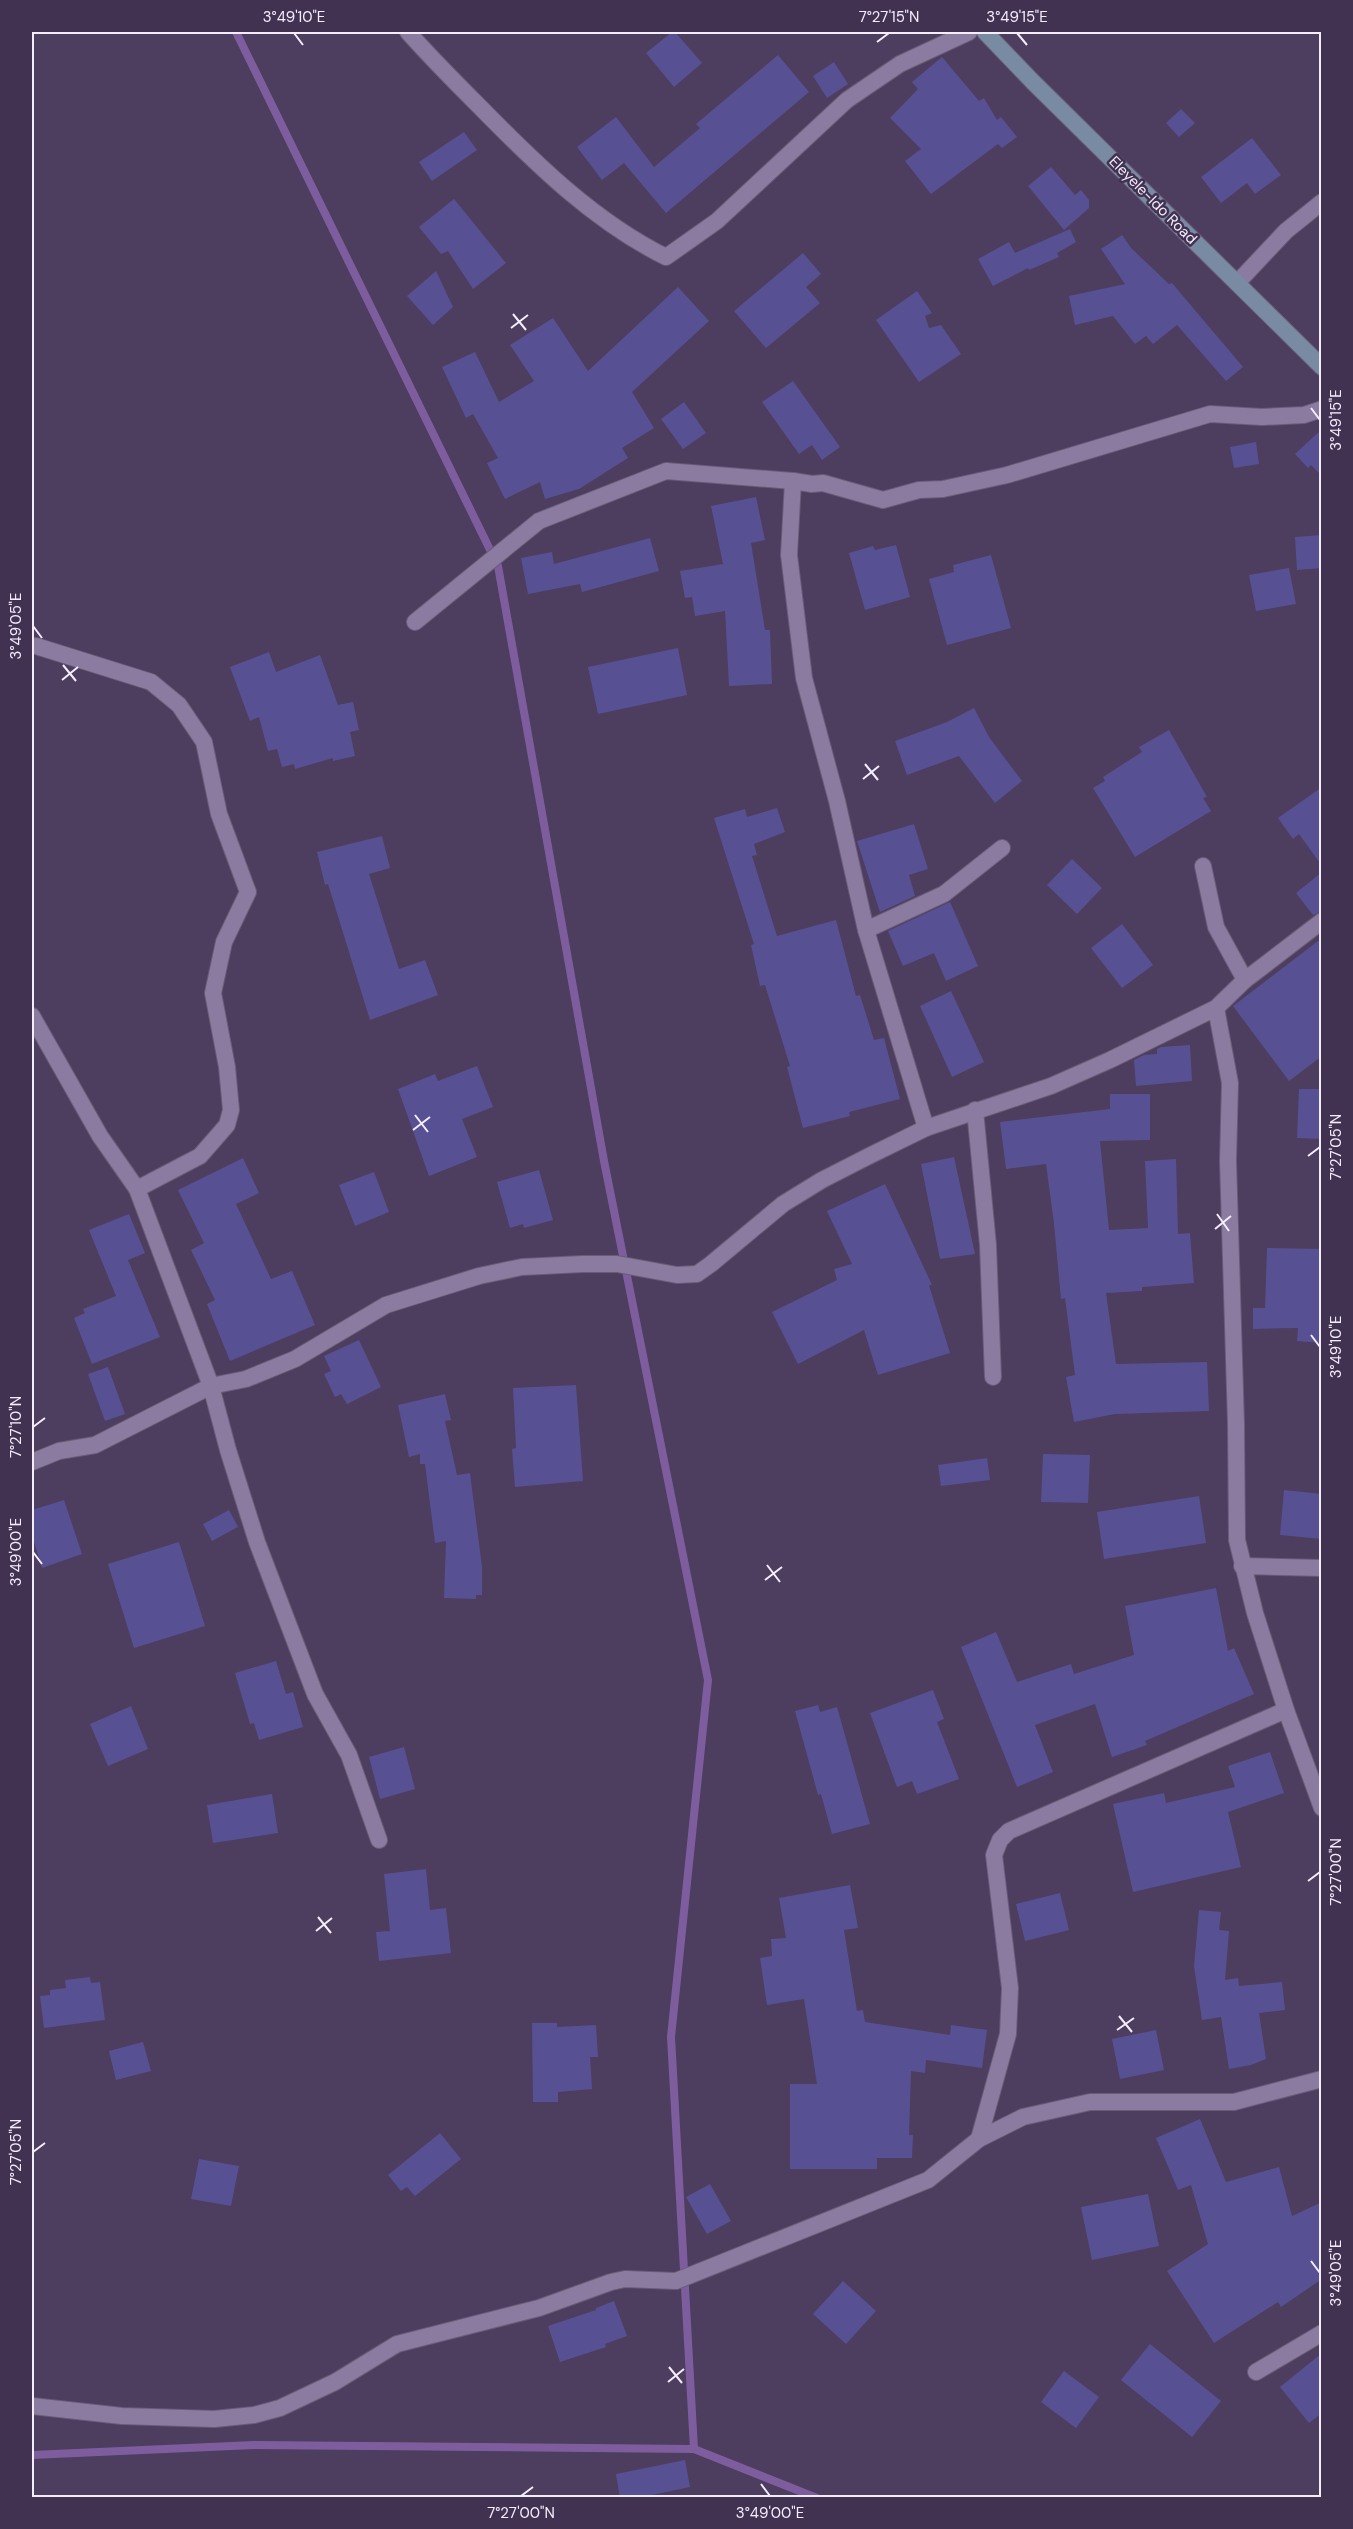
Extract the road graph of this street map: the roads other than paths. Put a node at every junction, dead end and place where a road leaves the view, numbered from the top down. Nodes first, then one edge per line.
1 (408, 32) edge
2 (969, 32) edge
3 (985, 32) edge
4 (1322, 202) edge
5 (1237, 283) junction
6 (1322, 367) edge
7 (1322, 409) edge
8 (793, 482) junction
9 (415, 622) dead end
10 (36, 646) dead end
11 (1002, 848) dead end
12 (1203, 866) dead end
13 (1322, 921) edge
14 (866, 930) junction
15 (1245, 980) junction
16 (1216, 1008) junction
17 (32, 1017) edge
18 (975, 1110) junction
19 (926, 1128) junction
20 (137, 1189) junction
21 (993, 1377) dead end
22 (211, 1386) junction
23 (32, 1462) edge
24 (1242, 1566) junction
25 (1322, 1568) edge
26 (1286, 1710) junction
27 (1322, 1808) edge
28 (379, 1840) dead end
29 (1322, 2079) edge
30 (979, 2139) junction
31 (1322, 2333) edge
32 (1256, 2372) dead end
33 (32, 2406) edge

1 - 2 street
3 - 5 main road, Eleyele-Ido Road
4 - 5 street
5 - 6 main road, Eleyele-Ido Road
7 - 8 street
8 - 9 street
8 - 14 street
10 - 20 street
11 - 14 street
12 - 15 street
13 - 15 street
14 - 19 street
15 - 16 street
16 - 18 street
16 - 24 street
17 - 20 street
18 - 19 street
18 - 21 street
19 - 22 street
20 - 22 street
22 - 23 street
22 - 28 street
24 - 25 street
24 - 26 street
26 - 27 street
26 - 30 street
29 - 30 street
30 - 33 street
31 - 32 street

